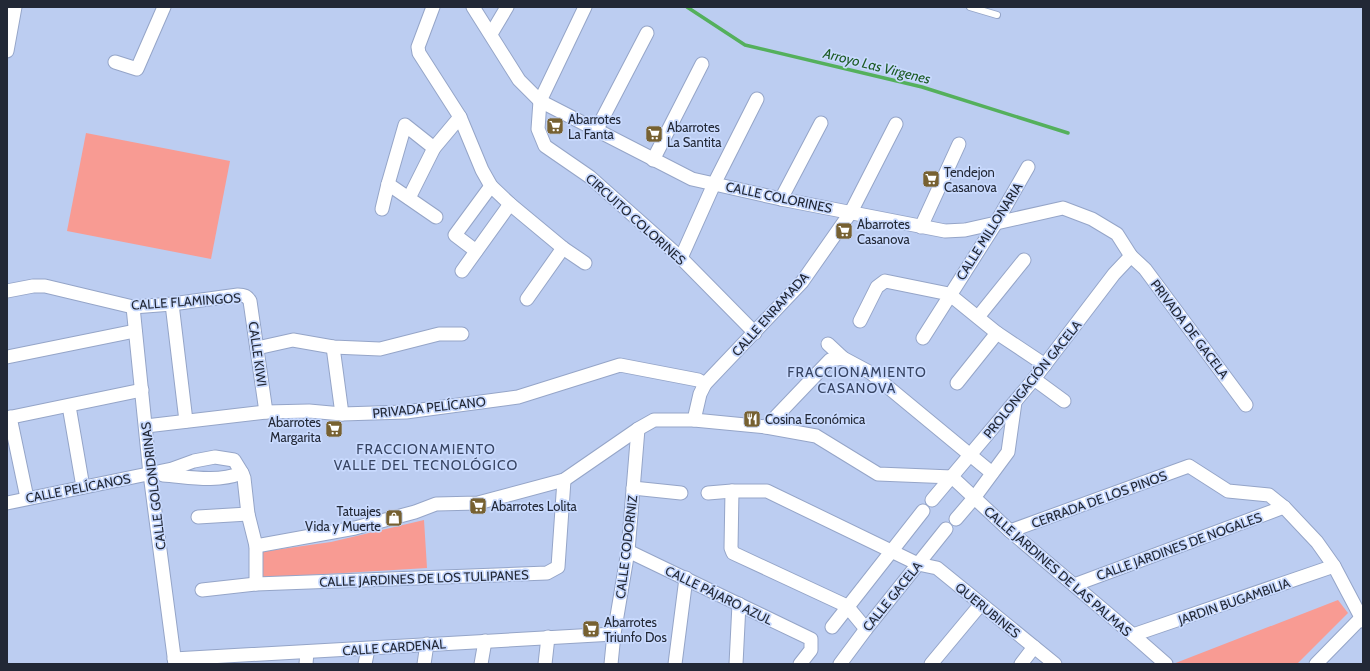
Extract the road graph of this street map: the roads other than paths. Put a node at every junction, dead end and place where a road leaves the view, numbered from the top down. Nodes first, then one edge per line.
1 (15, 7) edge
2 (164, 7) edge
3 (433, 7) edge
4 (473, 7) edge
5 (507, 7) edge
6 (585, 7) edge
7 (970, 7) edge
8 (997, 15) dead end
9 (647, 32) dead end
10 (491, 34) junction
11 (7, 51) edge
12 (115, 62) dead end
13 (702, 64) dead end
14 (757, 99) dead end
15 (540, 101) junction
16 (460, 117) junction
17 (821, 123) dead end
18 (896, 124) dead end
19 (597, 129) junction
20 (959, 144) dead end
21 (434, 148) junction
22 (653, 160) junction
23 (1028, 167) dead end
24 (388, 184) junction
25 (714, 184) junction
26 (491, 186) junction
27 (408, 198) junction
28 (781, 199) junction
29 (510, 204) junction
30 (382, 209) dead end
31 (851, 212) junction
32 (436, 217) dead end
33 (996, 223) junction
34 (921, 227) junction
35 (563, 248) junction
36 (476, 251) junction
37 (1131, 256) junction
38 (681, 258) junction
39 (1024, 260) dead end
40 (585, 263) dead end
41 (462, 271) dead end
42 (7, 291) edge
43 (949, 294) junction
44 (248, 297) joint
45 (527, 299) dead end
46 (172, 304) junction
47 (133, 307) junction
48 (978, 318) junction
49 (860, 321) dead end
50 (135, 331) junction
51 (755, 333) junction
52 (997, 333) junction
53 (462, 334) dead end
54 (922, 338) dead end
55 (828, 344) dead end
56 (333, 347) junction
57 (257, 348) junction
58 (7, 357) edge
59 (843, 358) junction
60 (1045, 365) junction
61 (1034, 379) junction
62 (957, 383) dead end
63 (706, 384) junction
64 (142, 390) junction
65 (1015, 402) junction
66 (1064, 402) dead end
67 (1246, 404) dead end
68 (69, 406) junction
69 (266, 412) junction
70 (342, 414) junction
71 (9, 417) edge
72 (694, 420) junction
73 (186, 421) junction
74 (146, 426) junction
75 (766, 427) junction
76 (638, 429) junction
77 (970, 454) junction
78 (242, 473) junction
79 (992, 473) junction
80 (150, 474) junction
81 (952, 477) junction
82 (564, 480) junction
83 (83, 487) junction
84 (633, 488) junction
85 (732, 491) junction
86 (681, 493) dead end
87 (708, 493) dead end
88 (27, 498) junction
89 (974, 498) junction
90 (932, 500) dead end
91 (7, 503) edge
92 (1284, 507) junction
93 (923, 511) dead end
94 (248, 514) junction
95 (198, 517) dead end
96 (956, 519) dead end
97 (946, 529) dead end
98 (1010, 531) junction
99 (256, 546) junction
100 (628, 551) junction
101 (891, 551) junction
102 (918, 564) junction
103 (1334, 566) junction
104 (686, 578) junction
105 (256, 584) junction
106 (1074, 585) junction
107 (202, 590) dead end
108 (739, 604) junction
109 (981, 604) junction
110 (847, 606) junction
111 (1362, 620) edge
112 (832, 627) dead end
113 (866, 629) junction
114 (614, 634) junction
115 (1133, 635) junction
116 (548, 637) junction
117 (485, 641) junction
118 (427, 644) junction
119 (1034, 647) junction
120 (368, 649) junction
121 (306, 658) edge
122 (245, 660) edge
123 (175, 662) edge
124 (845, 662) edge
125 (366, 664) edge
126 (424, 664) edge
127 (482, 664) edge
128 (544, 664) edge
129 (611, 664) edge
130 (674, 664) edge
131 (736, 664) edge
132 (800, 664) edge
133 (931, 664) edge
134 (1021, 664) edge
135 (1055, 664) edge
136 (1166, 664) edge
137 (1316, 664) edge

1 - 11 street
2 - 12 street
3 - 16 street
4 - 10 street, CALLE COLORINES
5 - 10 street
6 - 15 street
7 - 8 lane
9 - 19 street
10 - 15 street, CALLE COLORINES
13 - 22 street
14 - 25 street
15 - 19 street, CALLE COLORINES
15 - 38 street, CIRCUITO COLORINES
16 - 21 street
16 - 26 street
17 - 28 street
18 - 31 street, CALLE ENRAMADA
19 - 22 street, CALLE COLORINES
20 - 34 street
21 - 24 street
21 - 27 street
22 - 25 street, CALLE COLORINES
23 - 33 street, CALLE MILLONARIA
24 - 27 street
24 - 30 street
25 - 28 street, CALLE COLORINES
25 - 38 street
26 - 29 street
26 - 36 street
27 - 32 street
28 - 31 street, CALLE COLORINES
29 - 35 street
29 - 36 street
31 - 34 street, CALLE COLORINES
31 - 51 street, CALLE ENRAMADA
33 - 34 street, CALLE COLORINES
33 - 37 street, CALLE COLORINES
33 - 43 street, CALLE MILLONARIA
35 - 40 street
35 - 45 street
36 - 41 street
37 - 60 street, PROLONGACIÓN GACELA
37 - 67 street, PRIVADA DE GACELA
38 - 51 street, CIRCUITO COLORINES
39 - 48 street
42 - 47 street, CALLE FLAMINGOS
43 - 48 street
43 - 49 street
43 - 54 street, CALLE MILLONARIA
44 - 46 street, CALLE FLAMINGOS
44 - 57 street, CALLE KIWI
46 - 47 street, CALLE FLAMINGOS
46 - 73 street
47 - 50 street, CALLE GOLONDRINAS
48 - 52 street
50 - 58 street
50 - 64 street, CALLE GOLONDRINAS
51 - 63 street, CALLE ENRAMADA
52 - 60 street
52 - 62 street
53 - 56 street
55 - 59 street
56 - 57 street
56 - 70 street
57 - 69 street, CALLE KIWI
59 - 75 street
59 - 77 street
60 - 61 street, PROLONGACIÓN GACELA
61 - 65 street, PROLONGACIÓN GACELA
61 - 66 street
63 - 70 street, PRIVADA PELÍCANO
63 - 72 street, CALLE ENRAMADA
64 - 68 street
64 - 74 street, CALLE GOLONDRINAS
65 - 77 street, PROLONGACIÓN GACELA
65 - 79 street
68 - 71 street
68 - 83 street
69 - 70 street, PRIVADA PELÍCANO
69 - 73 street, PRIVADA PELÍCANO
71 - 88 street
72 - 75 street
72 - 76 street
73 - 74 street, PRIVADA PELÍCANO
74 - 80 street, CALLE GOLONDRINAS
75 - 81 street
76 - 82 street
76 - 84 street, CALLE CODORNIZ
77 - 79 street
77 - 81 street, PROLONGACIÓN GACELA
78 - 80 street
78 - 80 street
78 - 94 street
79 - 89 street
80 - 83 street, CALLE PELÍCANOS
80 - 123 street, CALLE GOLONDRINAS
81 - 89 street, CALLE JARDINES DE LAS PALMAS
81 - 90 street, PROLONGACIÓN GACELA
82 - 99 street
82 - 105 street, CALLE JARDINES DE LOS TULIPANES
83 - 88 street, CALLE PELÍCANOS
84 - 86 street
84 - 100 street, CALLE CODORNIZ
85 - 87 street, QUERUBINES
85 - 101 street, QUERUBINES
85 - 110 street
88 - 91 street, CALLE PELÍCANOS
89 - 96 street
89 - 98 street, CALLE JARDINES DE LAS PALMAS
92 - 98 street, CERRADA DE LOS PINOS
92 - 103 street
92 - 106 street, CALLE JARDINES DE NOGALES
93 - 101 street
94 - 95 street
94 - 99 street
97 - 102 street, CALLE GACELA
98 - 106 street, CALLE JARDINES DE LAS PALMAS
99 - 105 street
100 - 104 street, CALLE PÁJARO AZUL
100 - 114 street, CALLE CODORNIZ
101 - 102 street, QUERUBINES
101 - 110 street
102 - 109 street, QUERUBINES
102 - 113 street, CALLE GACELA
103 - 111 street
103 - 115 street, JARDIN BUGAMBILIA
104 - 108 street, CALLE PÁJARO AZUL
104 - 130 street
105 - 107 street, CALLE JARDINES DE LOS TULIPANES
106 - 115 street, CALLE JARDINES DE LAS PALMAS
108 - 131 street
108 - 132 street, CALLE PÁJARO AZUL
109 - 119 street, QUERUBINES
109 - 133 street
110 - 112 street
110 - 113 street
111 - 137 street
113 - 124 street, CALLE GACELA
114 - 116 street, CALLE CARDENAL
114 - 129 street, CALLE CODORNIZ
115 - 136 street, CALLE JARDINES DE LAS PALMAS
116 - 117 street, CALLE CARDENAL
116 - 128 street
117 - 118 street, CALLE CARDENAL
117 - 127 street
118 - 120 street, CALLE CARDENAL
118 - 126 street
119 - 134 street
119 - 135 street, QUERUBINES
120 - 121 street, CALLE CARDENAL
120 - 125 street
121 - 122 street, CALLE CARDENAL
122 - 123 street, CALLE CARDENAL

